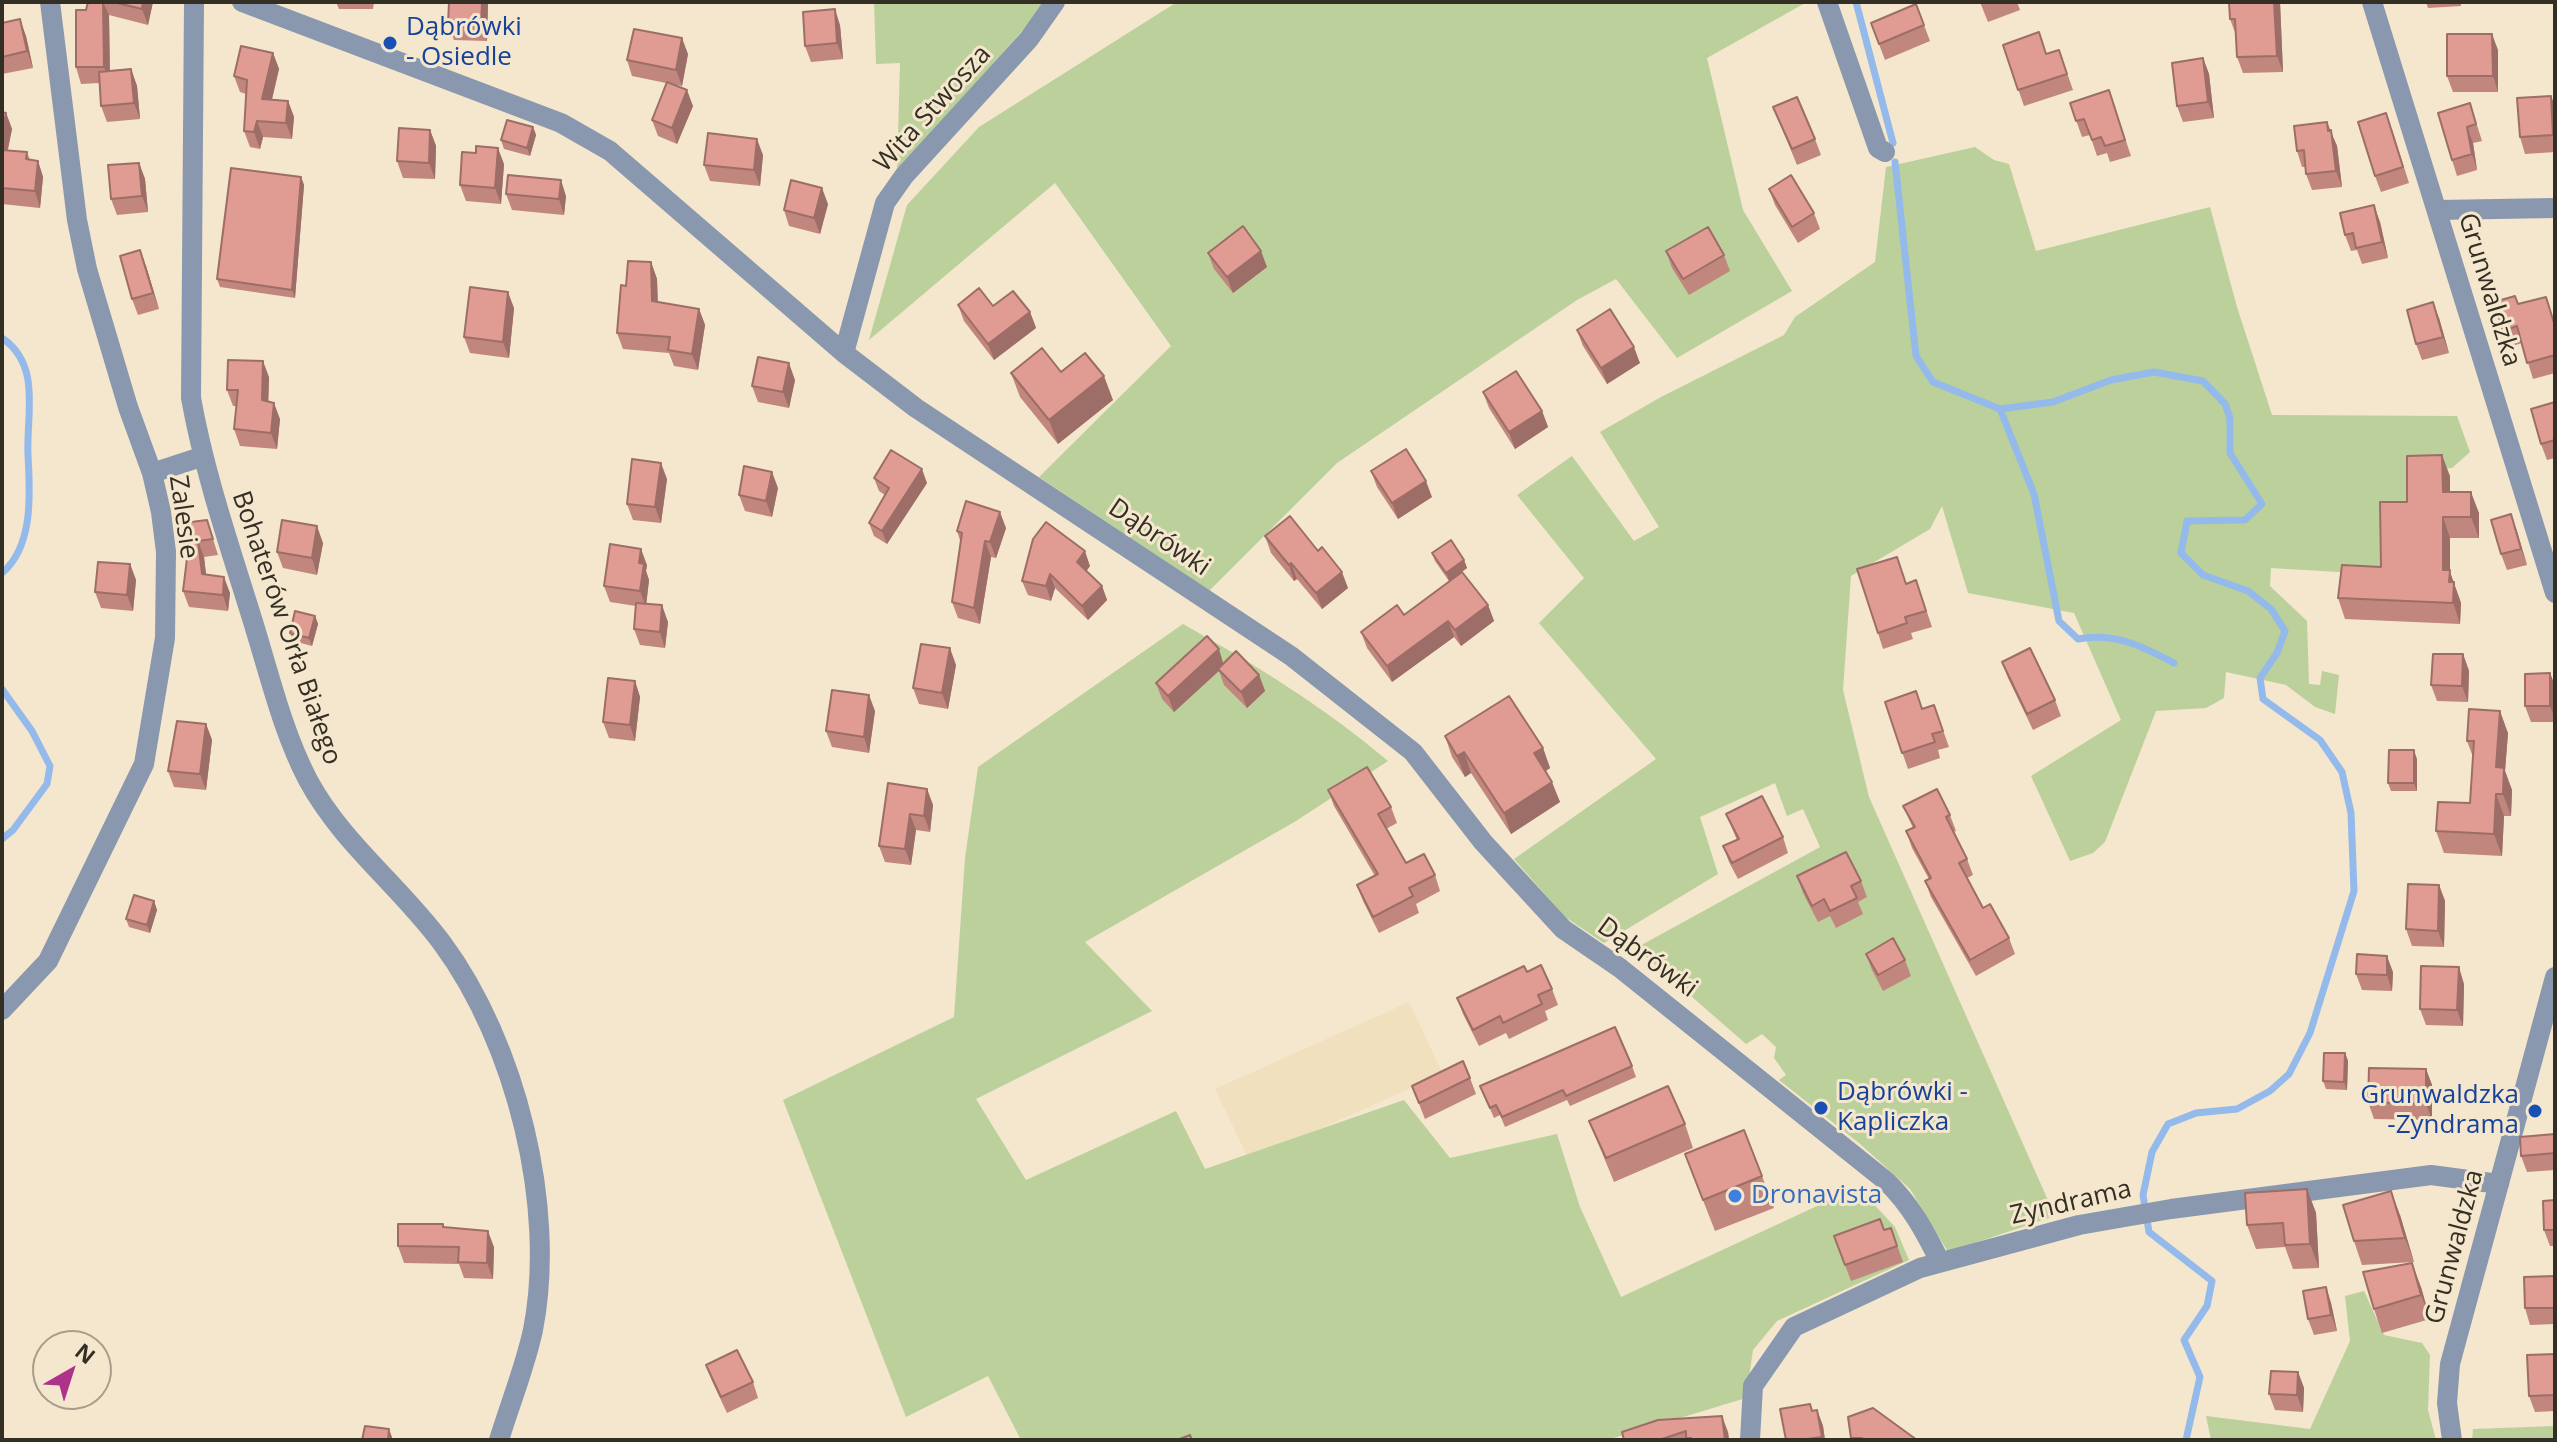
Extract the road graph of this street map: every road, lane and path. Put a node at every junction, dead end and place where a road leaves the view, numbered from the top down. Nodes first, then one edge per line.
1 (50, 2) edge
2 (194, 2) edge
3 (242, 2) edge
4 (1055, 2) edge
5 (1827, 2) edge
6 (2372, 2) edge
7 (1885, 152) dead end
8 (2555, 208) edge
9 (2438, 210) junction
10 (844, 353) junction
11 (201, 457) junction
12 (152, 473) junction
13 (2555, 593) edge
14 (2555, 977) edge
15 (2, 1010) edge
16 (2499, 1184) junction
17 (1940, 1262) junction
18 (499, 1440) edge
19 (1750, 1440) edge
20 (2452, 1440) edge

1 - 12 street, Zalesie
2 - 11 street, Bohaterów Orła Białego
3 - 10 street, Dąbrówki
4 - 10 street, Wita Stwosza
5 - 7 street
6 - 9 street, Grunwaldzka
8 - 9 street
9 - 13 street, Grunwaldzka
10 - 17 street, Dąbrówki
11 - 12 street
11 - 18 street, Bohaterów Orła Białego
12 - 15 street, Zalesie
14 - 16 street, Grunwaldzka
16 - 17 street, Zyndrama
16 - 20 street, Grunwaldzka
17 - 19 street, Zyndrama

